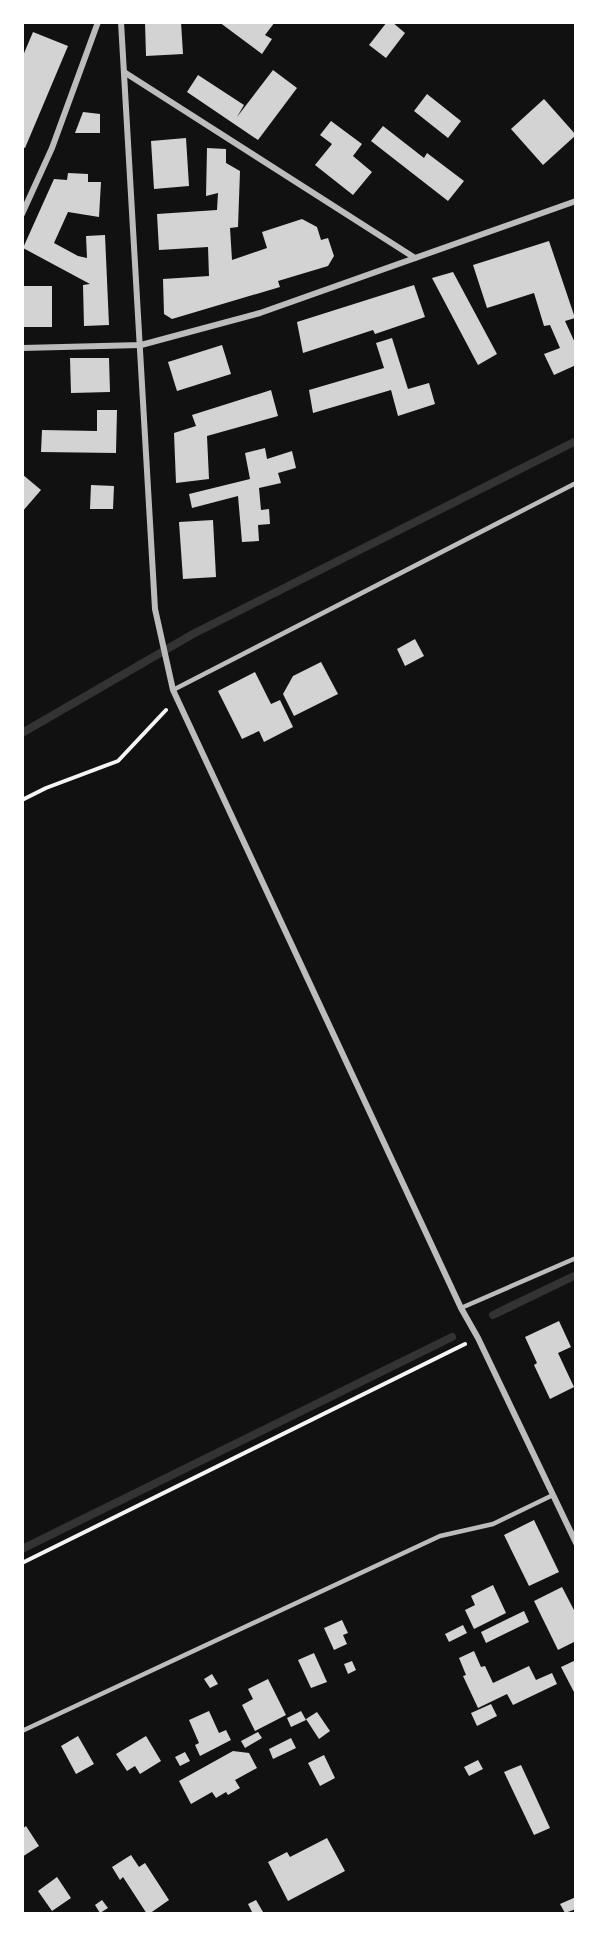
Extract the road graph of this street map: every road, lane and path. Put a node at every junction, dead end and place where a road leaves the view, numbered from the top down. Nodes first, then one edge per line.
1 (98, 22) edge
2 (121, 22) edge
3 (124, 72) junction
4 (576, 201) edge
5 (22, 214) edge
6 (415, 258) junction
7 (141, 345) junction
8 (22, 348) edge
9 (576, 483) edge
10 (173, 690) junction
11 (178, 699) junction
12 (22, 800) edge
13 (576, 1258) edge
14 (461, 1308) junction
15 (478, 1338) junction
16 (553, 1495) junction
17 (576, 1543) edge
18 (22, 1563) edge
19 (22, 1731) edge

1 - 5 street
2 - 3 street
3 - 6 street
3 - 7 street
4 - 6 street
6 - 7 street
7 - 8 street
7 - 10 street
9 - 10 lane
10 - 11 street
11 - 12 path
11 - 14 street
13 - 14 lane
14 - 15 street
15 - 16 street
15 - 18 path
16 - 17 street
16 - 19 lane

